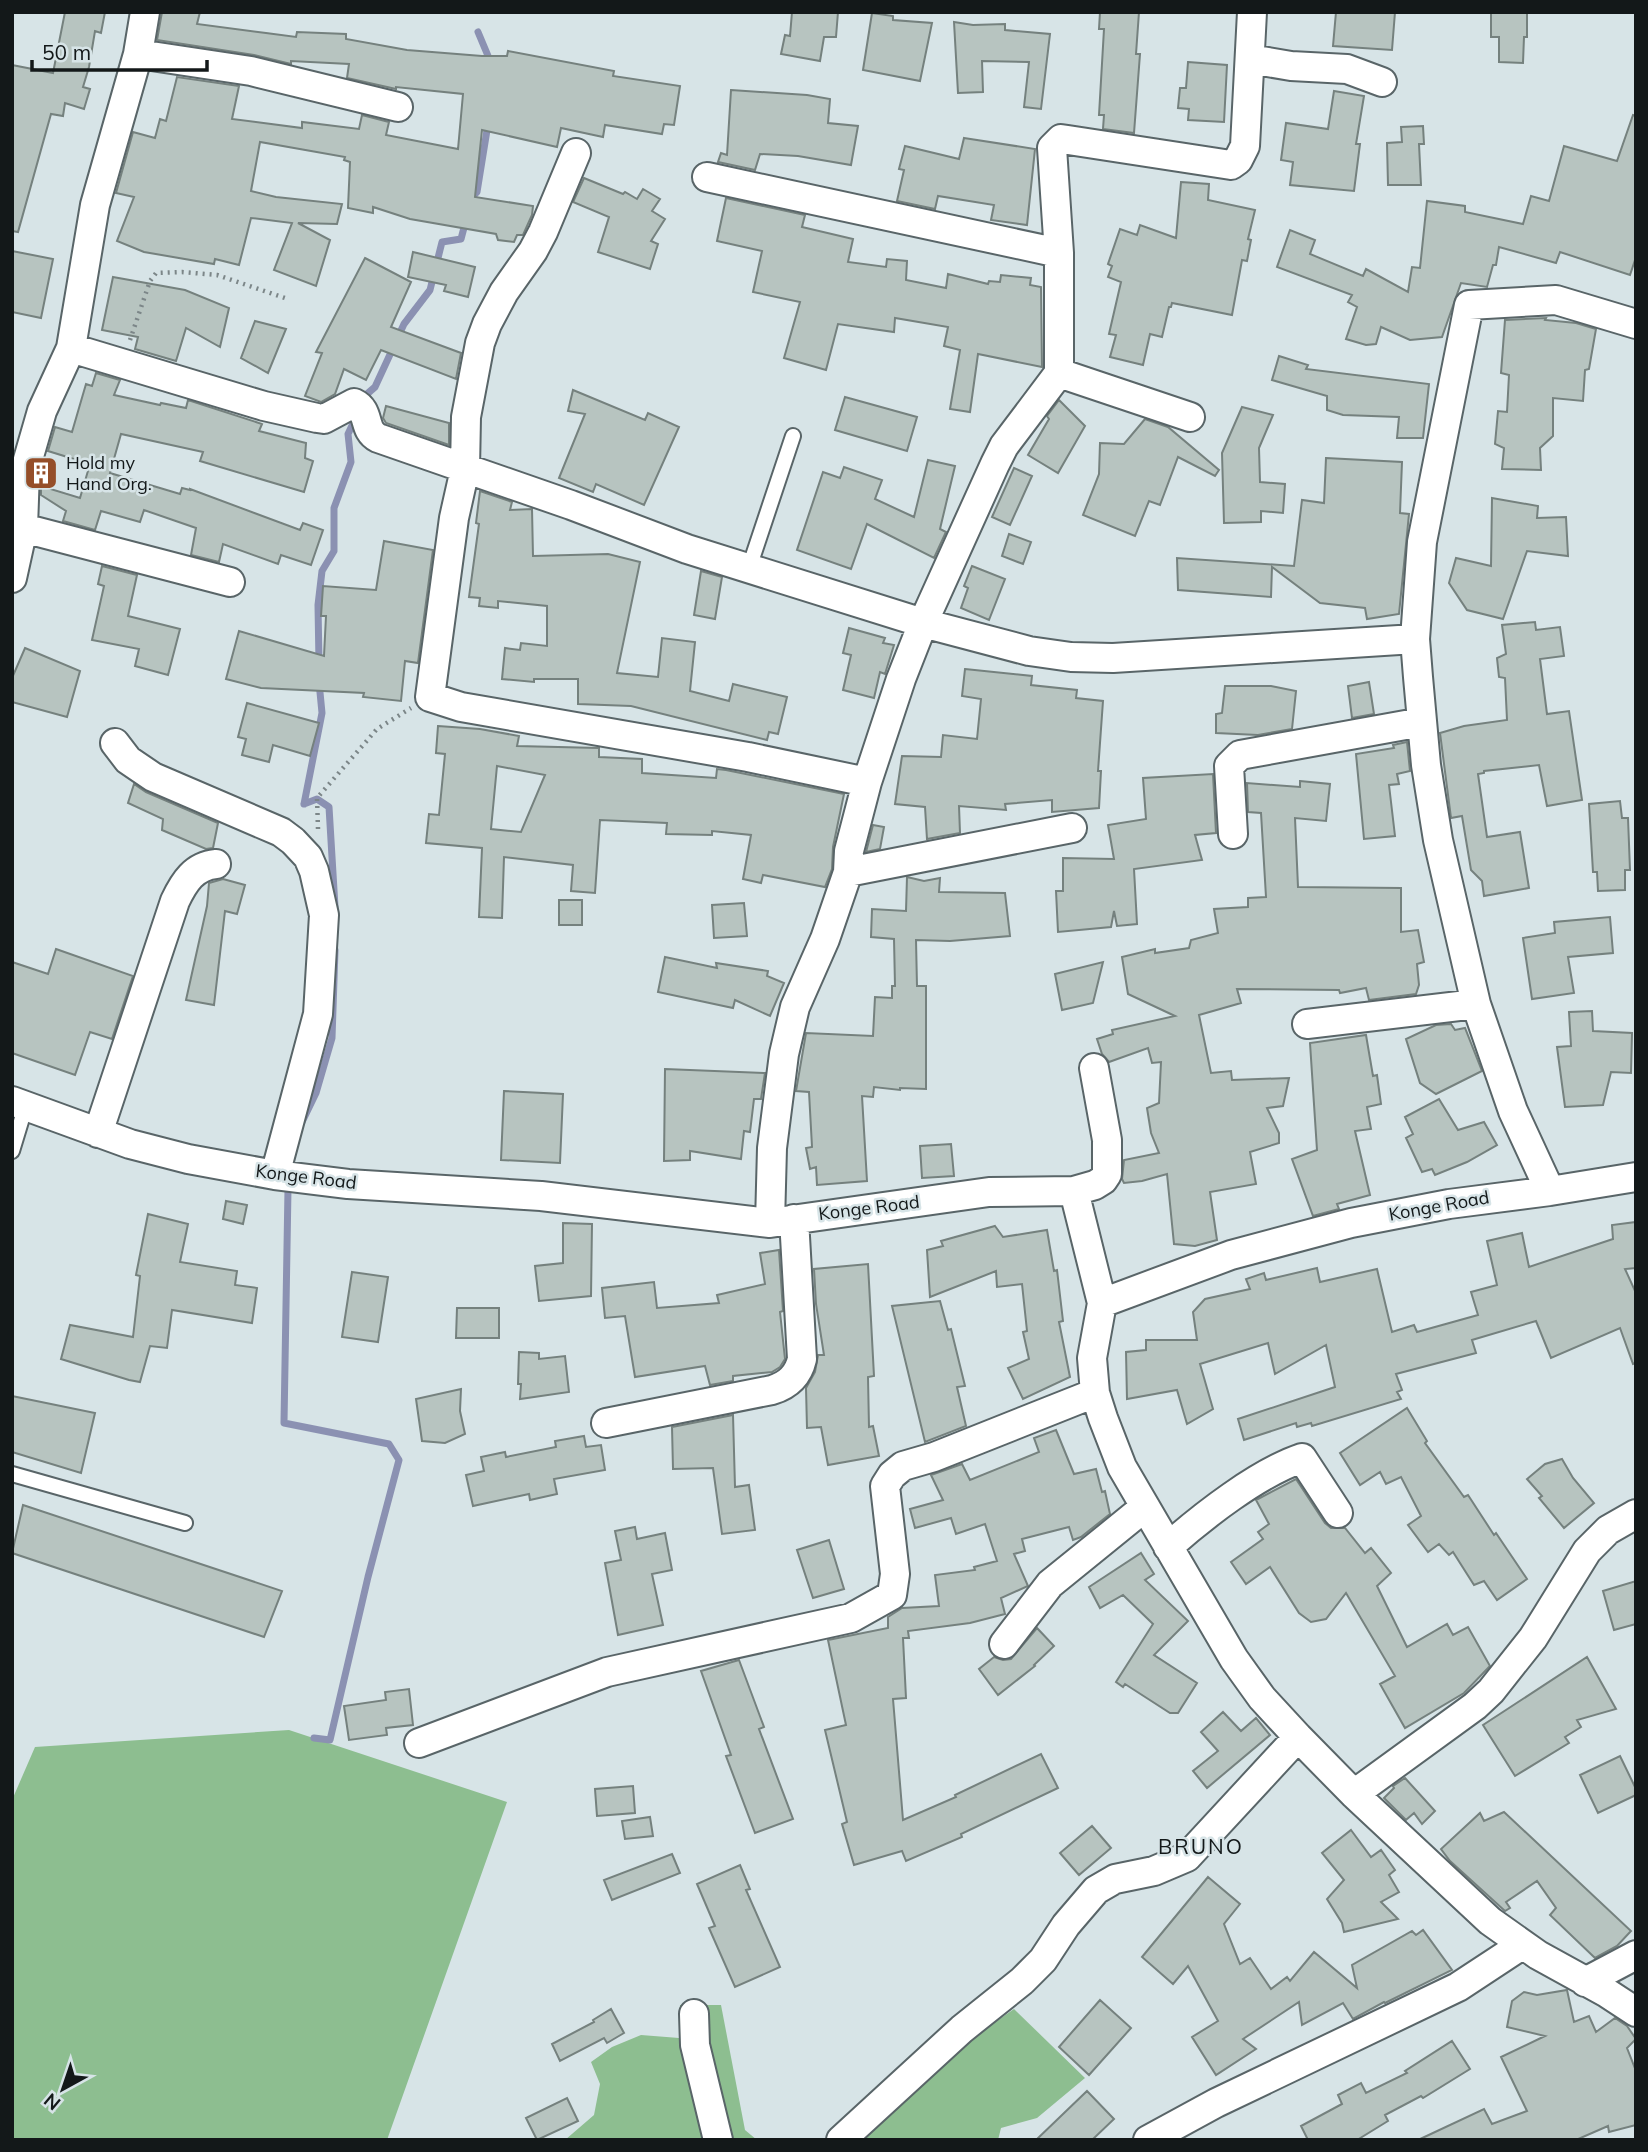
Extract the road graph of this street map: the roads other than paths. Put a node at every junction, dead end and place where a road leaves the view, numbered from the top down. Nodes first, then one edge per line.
1 (145, 12) edge
2 (1252, 12) edge
3 (138, 54) junction
4 (1250, 59) junction
5 (1382, 82) dead end
6 (398, 107) dead end
7 (576, 153) dead end
8 (707, 177) dead end
9 (1059, 253) junction
10 (1636, 324) edge
11 (71, 348) junction
12 (1059, 373) junction
13 (1190, 417) dead end
14 (793, 436) dead end
15 (465, 469) junction
16 (23, 528) junction
17 (749, 568) junction
18 (12, 578) edge
19 (230, 582) dead end
20 (923, 623) junction
21 (1415, 639) junction
22 (1422, 722) junction
23 (115, 743) dead end
24 (867, 782) junction
25 (1072, 828) dead end
26 (1233, 834) dead end
27 (216, 864) dead end
28 (848, 872) junction
29 (1476, 1004) junction
30 (1307, 1024) dead end
31 (1094, 1068) dead end
32 (19, 1103) edge
33 (98, 1133) junction
34 (12, 1151) edge
35 (275, 1175) junction
36 (1636, 1177) edge
37 (1074, 1191) junction
38 (1550, 1191) junction
39 (782, 1221) junction
40 (1102, 1303) junction
41 (1095, 1392) junction
42 (606, 1423) dead end
43 (12, 1474) edge
44 (1145, 1507) junction
45 (1338, 1513) dead end
46 (1636, 1514) edge
47 (185, 1522) dead end
48 (1168, 1547) junction
49 (1004, 1644) dead end
50 (1298, 1737) junction
51 (419, 1743) dead end
52 (1354, 1794) junction
53 (1522, 1945) junction
54 (1636, 1955) edge
55 (1585, 1982) junction
56 (1636, 2012) edge
57 (694, 2014) dead end
58 (718, 2140) edge
59 (841, 2140) edge
60 (1148, 2140) edge

1 - 3 street
2 - 4 street
3 - 6 street
3 - 11 street
4 - 5 street
4 - 9 street
7 - 15 street
8 - 9 street
9 - 12 street
10 - 21 street
11 - 15 street
11 - 16 street
12 - 13 street
12 - 20 street
14 - 17 lane
15 - 17 street
15 - 24 street
16 - 18 street
16 - 19 street
17 - 20 street
20 - 21 street
20 - 24 street
21 - 22 street
22 - 26 street
22 - 29 street
23 - 35 street
24 - 28 street
25 - 28 street
27 - 33 street
28 - 39 street
29 - 30 street
29 - 38 street
31 - 37 street
32 - 33 street, Konge Road
32 - 34 lane
33 - 35 street, Konge Road
35 - 39 street, Konge Road
36 - 38 street, Konge Road
37 - 39 street, Konge Road
37 - 40 street
38 - 40 street, Konge Road
39 - 42 street
40 - 41 street
41 - 44 street
41 - 51 street
43 - 47 lane
44 - 48 street
44 - 49 street
45 - 48 street
46 - 52 street
48 - 50 street
50 - 52 street
50 - 59 street
52 - 53 street
53 - 55 street
53 - 60 street
54 - 55 street
55 - 56 street
57 - 58 street

